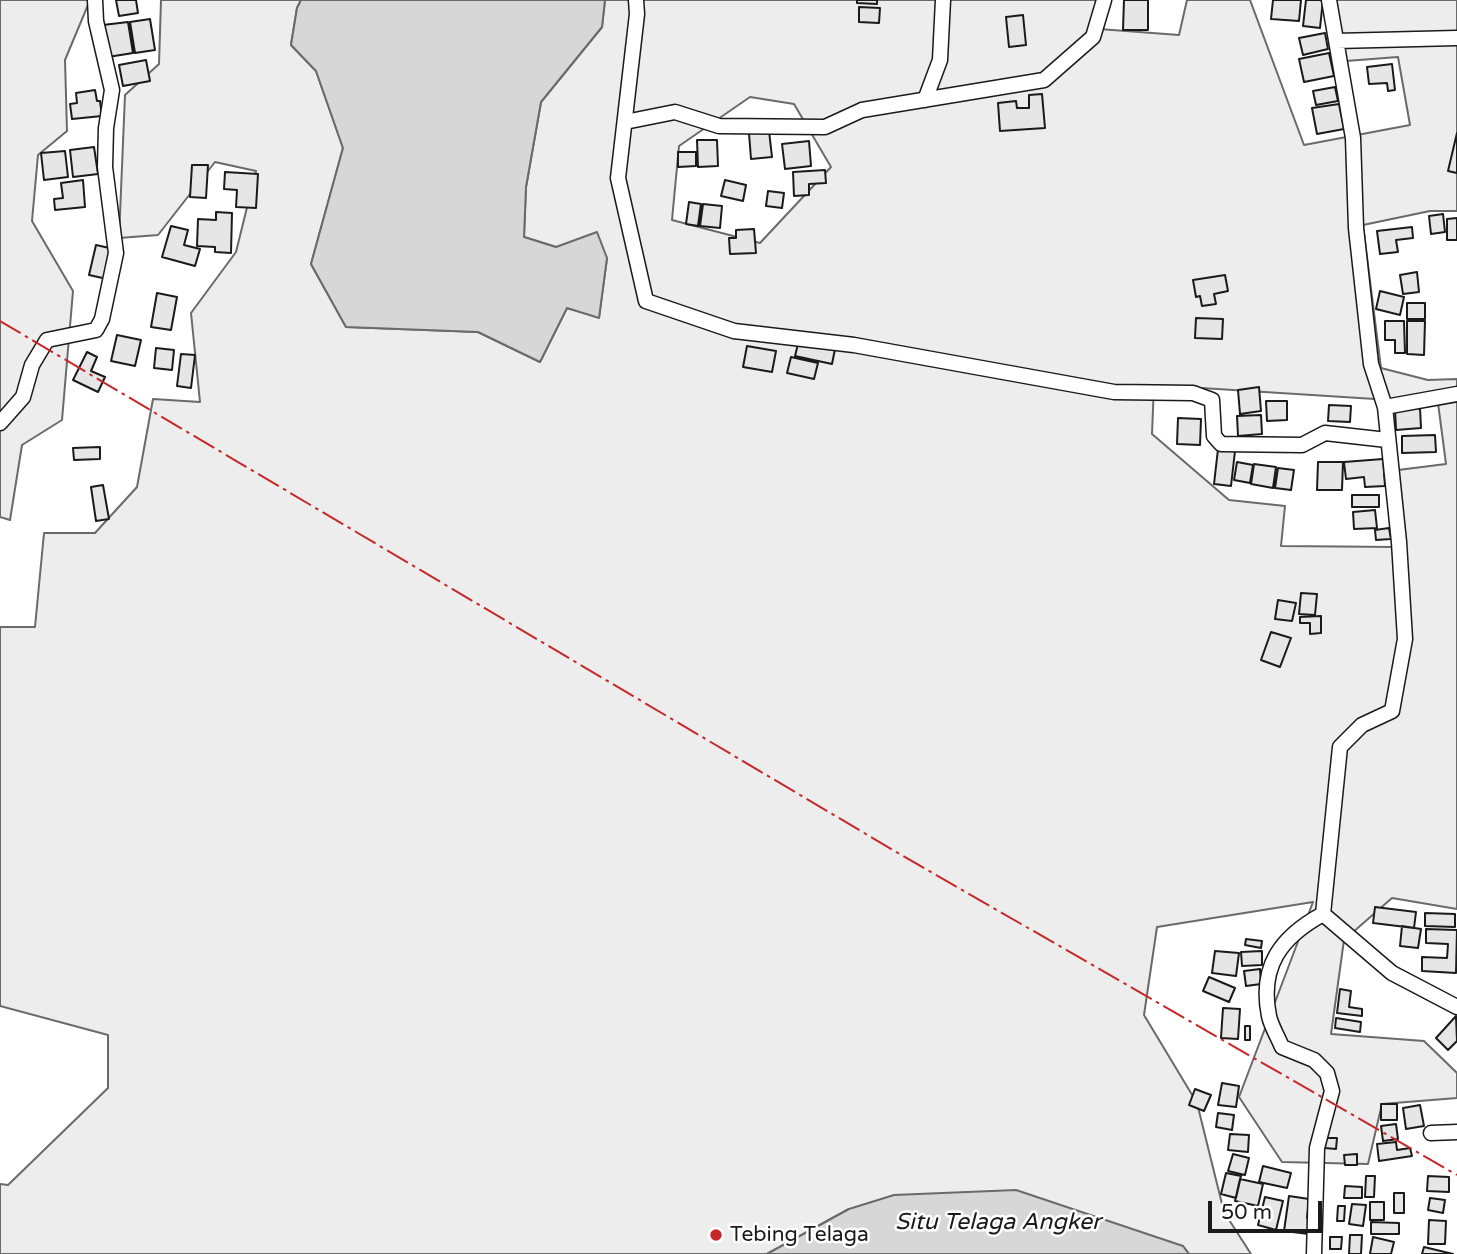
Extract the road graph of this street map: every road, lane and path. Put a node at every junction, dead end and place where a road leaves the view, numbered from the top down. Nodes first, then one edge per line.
1 (95, 0) edge
2 (636, 0) edge
3 (943, 0) edge
4 (1104, 0) edge
5 (1329, 0) edge
6 (1457, 38) edge
7 (1336, 41) junction
8 (925, 100) junction
9 (625, 122) junction
10 (1457, 394) edge
11 (1385, 407) junction
12 (0, 423) edge
13 (1387, 440) junction
14 (1323, 914) junction
15 (1457, 1007) edge
16 (1457, 1132) edge
17 (1430, 1133) dead end
18 (1314, 1254) edge

1 - 12 street
2 - 9 street
3 - 8 street
4 - 8 street
5 - 7 street
6 - 7 street
7 - 11 street
8 - 9 street
9 - 13 street
10 - 11 street
11 - 13 street
13 - 14 street
14 - 15 street
14 - 18 street
16 - 17 street

